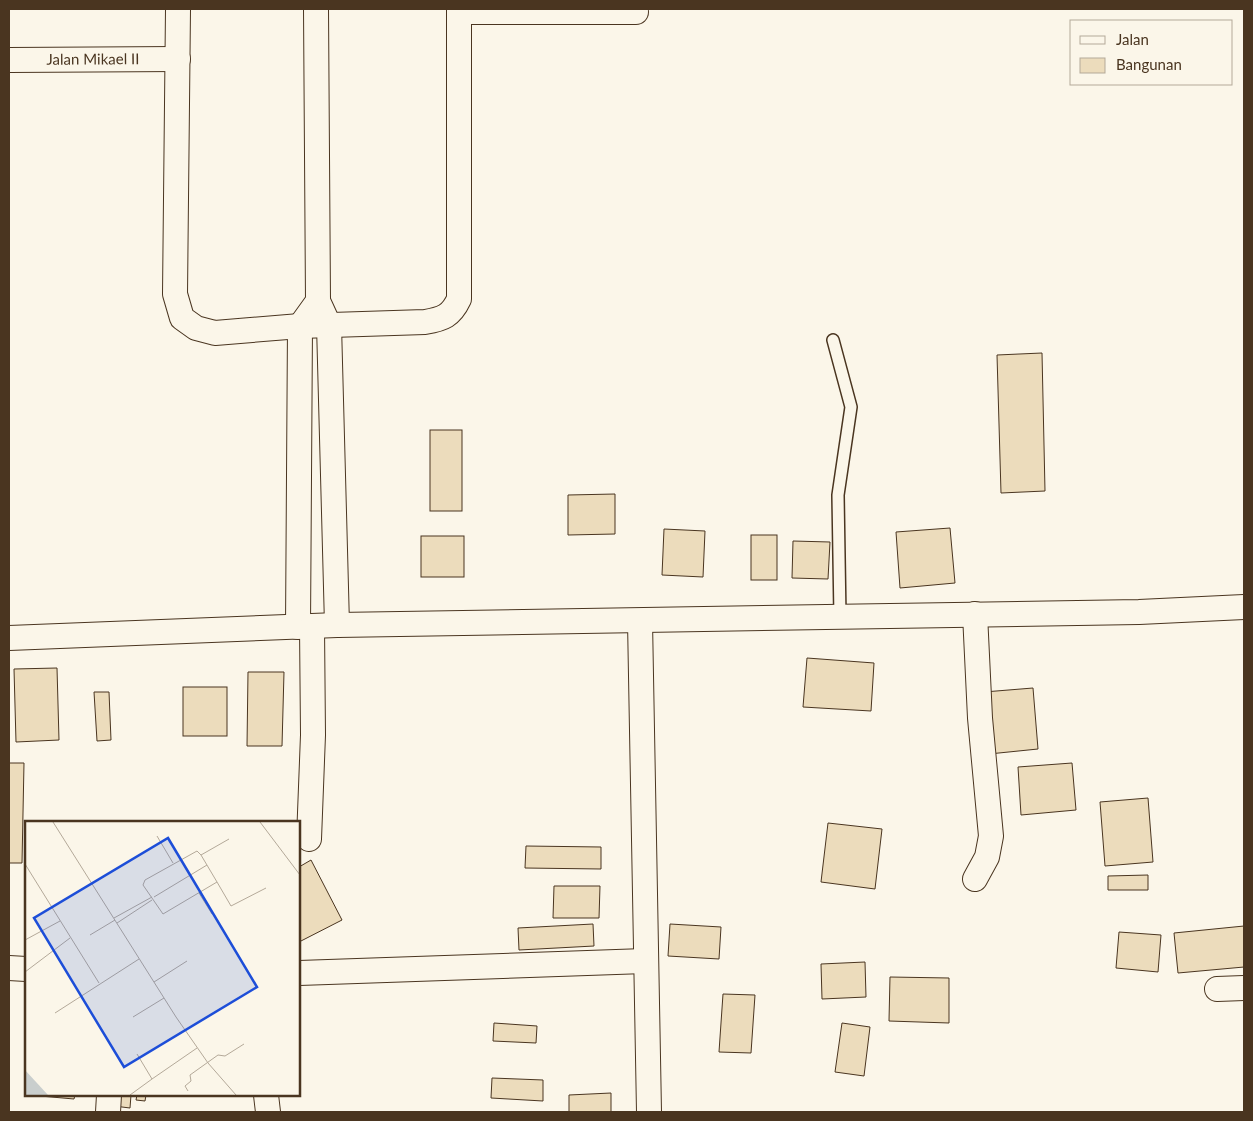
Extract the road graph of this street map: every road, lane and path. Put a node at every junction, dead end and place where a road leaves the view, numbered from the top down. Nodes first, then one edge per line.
1 (178, 9) edge
2 (316, 9) edge
3 (459, 10) edge
4 (636, 12) dead end
5 (178, 59) junction
6 (9, 60) edge
7 (318, 301) junction
8 (329, 325) junction
9 (300, 326) junction
10 (833, 340) dead end
11 (1244, 607) edge
12 (976, 614) junction
13 (840, 617) junction
14 (640, 621) junction
15 (337, 625) junction
16 (305, 627) junction
17 (9, 638) edge
18 (309, 839) dead end
19 (975, 880) dead end
20 (645, 961) junction
21 (9, 968) edge
22 (25, 969) edge
23 (300, 973) edge
24 (1216, 988) dead end
25 (1244, 988) edge
26 (109, 1096) edge
27 (266, 1096) edge
28 (108, 1112) edge
29 (268, 1112) edge
30 (648, 1112) edge

1 - 5 street
2 - 7 street
3 - 4 street
3 - 8 street
5 - 6 street, Jalan Mikael II
5 - 9 street
7 - 8 street
7 - 9 street
8 - 9 street
8 - 15 street
9 - 16 street
10 - 13 lane
11 - 12 street
12 - 13 street
12 - 19 street
13 - 14 street
14 - 15 street
14 - 20 street
15 - 16 street
16 - 17 street
16 - 18 street
20 - 23 street
20 - 30 street
21 - 22 street
24 - 25 street
26 - 28 street
27 - 29 street

